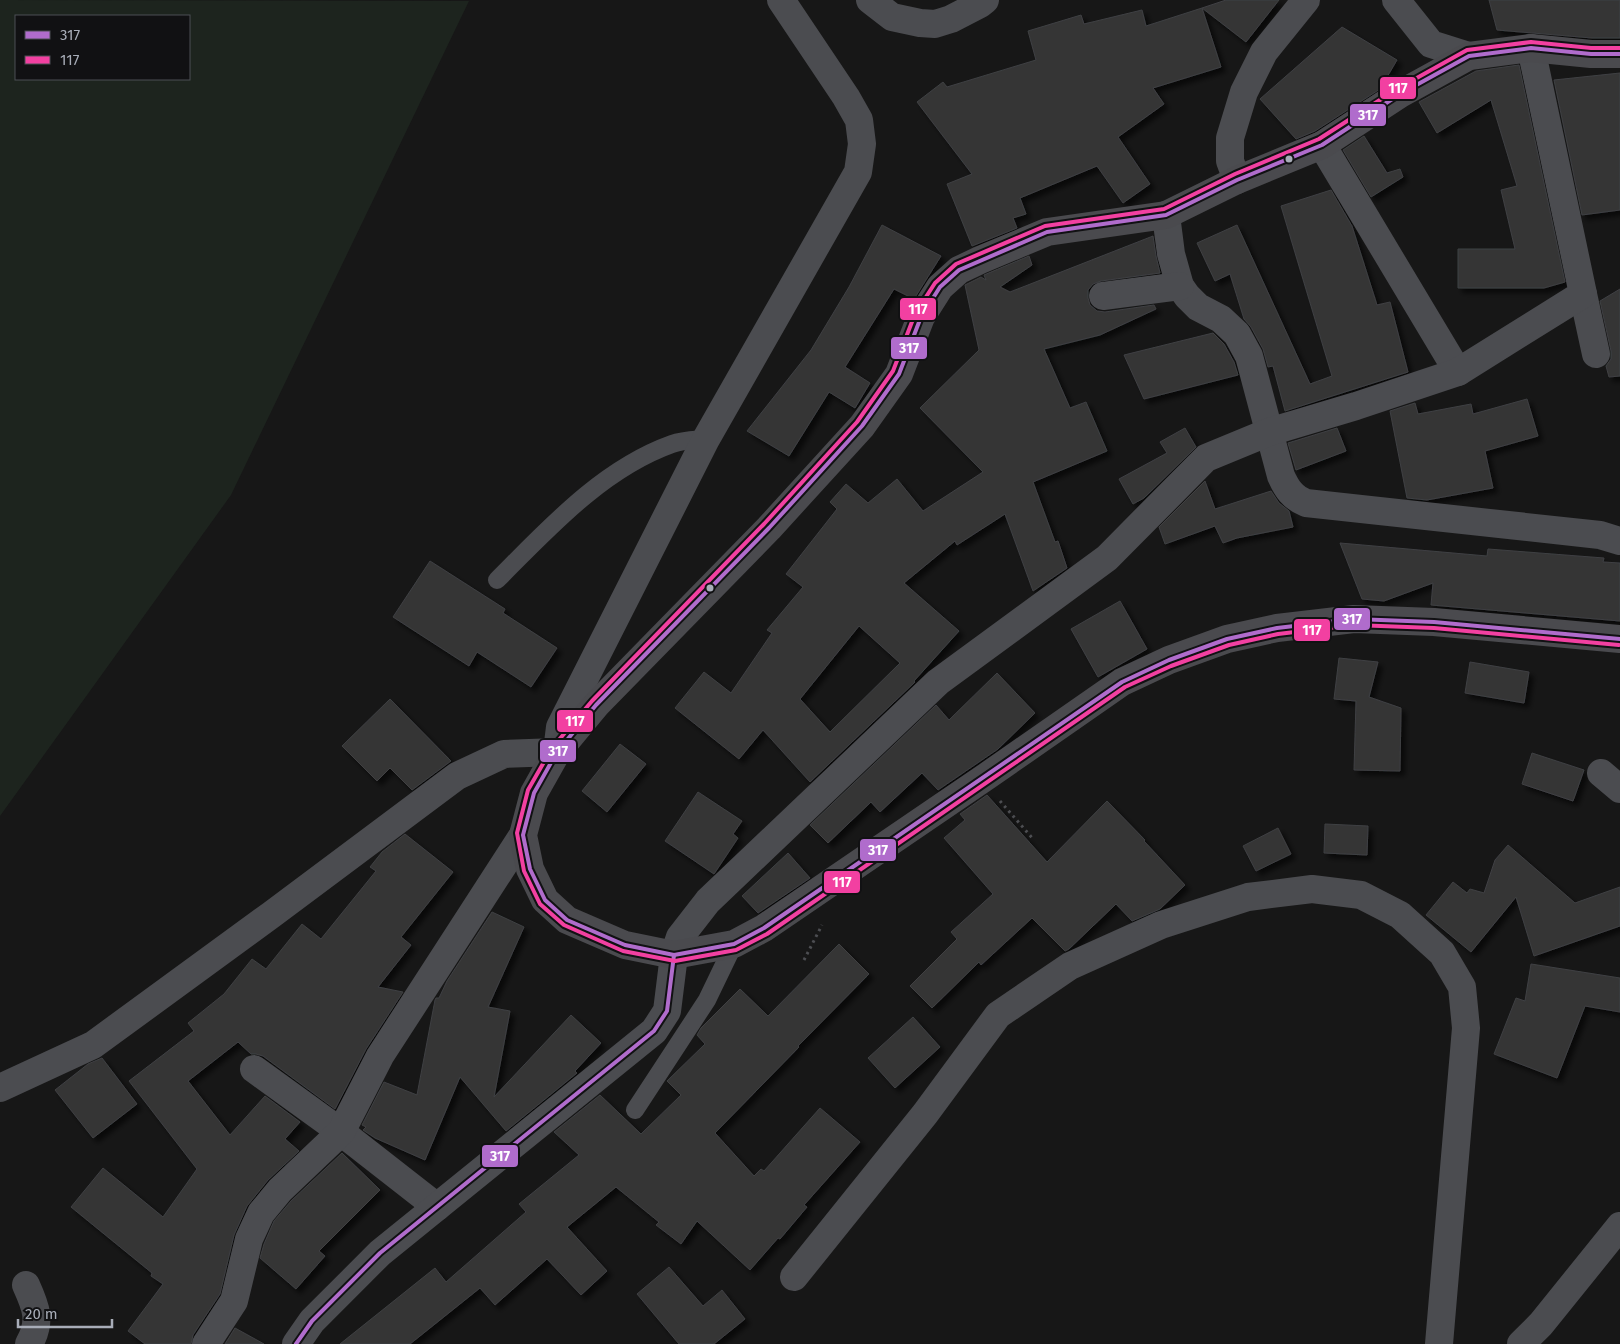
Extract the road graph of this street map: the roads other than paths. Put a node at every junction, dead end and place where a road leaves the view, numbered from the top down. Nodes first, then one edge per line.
1 (781, 0) edge
2 (870, 0) edge
3 (985, 0) edge
4 (1306, 0) edge
5 (1396, 0) edge
6 (1531, 48) junction
7 (1620, 54) edge
8 (1469, 56) junction
9 (1322, 145) junction
10 (1237, 180) junction
11 (1166, 215) junction
12 (1180, 286) junction
13 (1583, 294) junction
14 (1103, 296) dead end
15 (1596, 354) dead end
16 (1458, 372) junction
17 (1269, 432) junction
18 (706, 439) junction
19 (1620, 540) edge
20 (497, 580) dead end
21 (1620, 639) edge
22 (557, 752) junction
23 (523, 835) junction
24 (734, 944) junction
25 (674, 955) junction
26 (254, 1069) dead end
27 (0, 1088) edge
28 (635, 1110) dead end
29 (341, 1132) junction
30 (437, 1207) junction
31 (1620, 1226) edge
32 (794, 1277) dead end
33 (26, 1285) dead end
34 (29, 1344) edge
35 (206, 1344) edge
36 (296, 1344) edge
37 (1438, 1344) edge
38 (1521, 1344) edge

1 - 18 street
2 - 3 street
4 - 10 street
5 - 8 street
6 - 7 street
6 - 8 street
6 - 13 street
8 - 9 street
9 - 10 street
9 - 16 street
10 - 11 street
11 - 12 street
11 - 22 street
12 - 14 street
12 - 17 street
13 - 15 street
13 - 16 street
16 - 17 street
17 - 19 street
17 - 25 street
18 - 20 lane
18 - 22 street
21 - 24 street
22 - 23 street
22 - 27 street
23 - 25 street
23 - 29 street
24 - 25 street
24 - 28 lane
25 - 30 street
26 - 29 street
29 - 30 street
29 - 35 street
30 - 36 street
31 - 38 street
32 - 37 street
33 - 34 street

